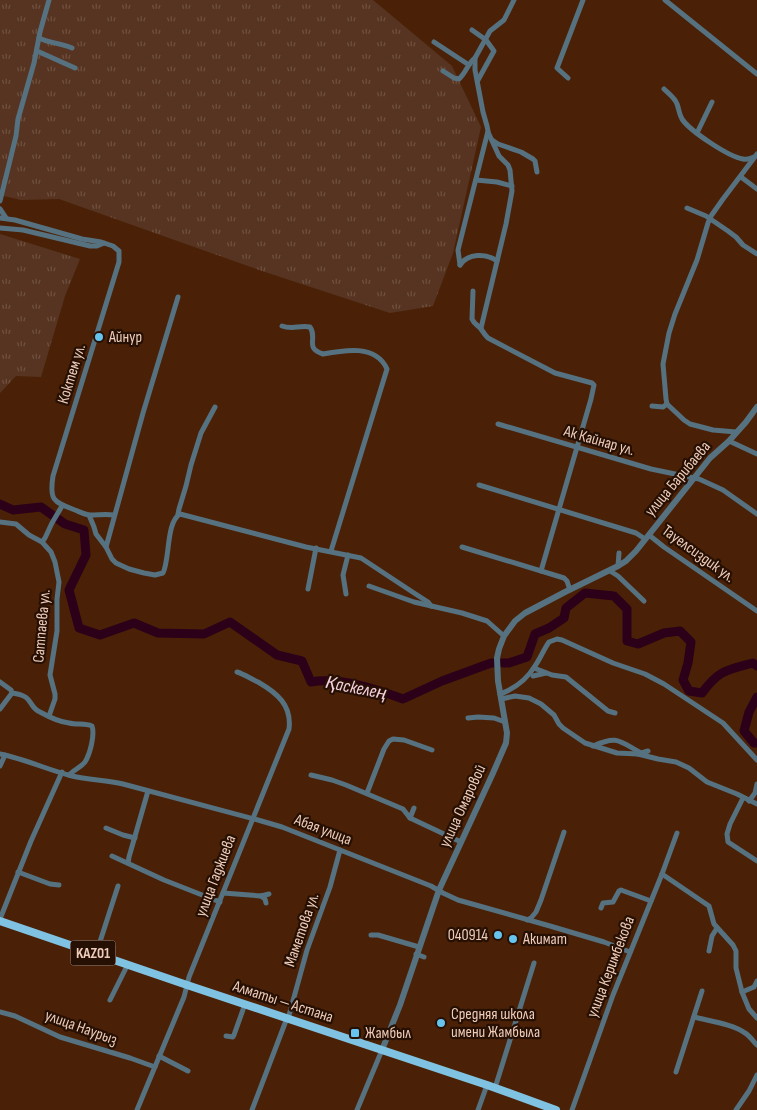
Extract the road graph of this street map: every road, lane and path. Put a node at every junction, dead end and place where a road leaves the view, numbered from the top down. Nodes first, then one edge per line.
1 (49, 0) edge
2 (514, 0) edge
3 (583, 0) edge
4 (665, 0) edge
5 (472, 30) dead end
6 (39, 38) junction
7 (486, 40) junction
8 (434, 42) dead end
9 (72, 48) dead end
10 (36, 51) junction
11 (475, 58) junction
12 (469, 65) junction
13 (75, 68) dead end
14 (443, 71) dead end
15 (757, 74) edge
16 (568, 78) dead end
17 (478, 80) junction
18 (664, 90) dead end
19 (712, 102) dead end
20 (488, 131) junction
21 (697, 133) junction
22 (492, 140) junction
23 (756, 156) edge
24 (537, 172) dead end
25 (740, 177) junction
26 (476, 180) junction
27 (512, 186) junction
28 (757, 189) edge
29 (0, 201) edge
30 (687, 208) dead end
31 (0, 209) edge
32 (3, 218) edge
33 (710, 219) junction
34 (0, 228) edge
35 (104, 243) junction
36 (757, 254) edge
37 (497, 261) junction
38 (474, 291) dead end
39 (178, 298) dead end
40 (669, 312) dead end
41 (675, 314) junction
42 (282, 326) dead end
43 (481, 328) junction
44 (668, 404) junction
45 (652, 406) dead end
46 (215, 407) dead end
47 (757, 407) edge
48 (498, 424) dead end
49 (736, 432) junction
50 (729, 441) junction
51 (576, 447) junction
52 (757, 454) edge
53 (694, 478) junction
54 (479, 485) dead end
55 (62, 506) junction
56 (559, 509) junction
57 (178, 514) junction
58 (757, 514) edge
59 (89, 515) junction
60 (114, 516) junction
61 (0, 522) edge
62 (647, 537) junction
63 (43, 540) junction
64 (106, 547) junction
65 (462, 547) dead end
66 (316, 548) junction
67 (331, 551) junction
68 (619, 553) dead end
69 (348, 555) junction
70 (618, 566) junction
71 (540, 571) junction
72 (610, 571) junction
73 (369, 586) dead end
74 (308, 589) dead end
75 (570, 590) junction
76 (346, 594) dead end
77 (644, 601) dead end
78 (431, 606) junction
79 (757, 611) edge
80 (504, 636) junction
81 (534, 668) junction
82 (237, 672) dead end
83 (549, 673) junction
84 (533, 676) dead end
85 (0, 682) edge
86 (12, 693) junction
87 (500, 696) junction
88 (0, 709) edge
89 (615, 713) dead end
90 (49, 716) junction
91 (468, 718) dead end
92 (506, 722) junction
93 (593, 746) junction
94 (432, 750) dead end
95 (648, 751) dead end
96 (2, 754) edge
97 (639, 754) junction
98 (757, 760) edge
99 (84, 763) junction
100 (0, 766) edge
101 (62, 772) junction
102 (69, 775) junction
103 (311, 775) dead end
104 (77, 777) junction
105 (757, 784) edge
106 (148, 791) junction
107 (367, 793) junction
108 (743, 798) junction
109 (749, 801) junction
110 (757, 804) edge
111 (414, 808) dead end
112 (252, 818) junction
113 (410, 818) junction
114 (106, 828) dead end
115 (564, 832) dead end
116 (677, 833) dead end
117 (135, 838) junction
118 (461, 842) junction
119 (340, 850) junction
120 (112, 856) dead end
121 (757, 861) edge
122 (128, 863) junction
123 (18, 872) junction
124 (662, 874) junction
125 (59, 885) dead end
126 (118, 886) dead end
127 (439, 890) junction
128 (223, 893) junction
129 (269, 894) dead end
130 (261, 896) junction
131 (651, 901) junction
132 (220, 902) junction
133 (266, 903) dead end
134 (601, 908) dead end
135 (0, 920) edge
136 (528, 920) junction
137 (717, 928) junction
138 (371, 935) dead end
139 (419, 947) junction
140 (709, 951) dead end
141 (630, 952) junction
142 (96, 954) junction
143 (416, 954) junction
144 (424, 957) dead end
145 (534, 963) dead end
146 (128, 964) junction
147 (757, 981) edge
148 (187, 985) junction
149 (702, 991) dead end
150 (742, 992) junction
151 (110, 1000) dead end
152 (245, 1004) junction
153 (0, 1012) edge
154 (288, 1018) junction
155 (694, 1018) junction
156 (757, 1018) edge
157 (226, 1036) dead end
158 (757, 1045) edge
159 (382, 1050) junction
160 (159, 1056) junction
161 (155, 1067) junction
162 (188, 1070) dead end
163 (676, 1072) dead end
164 (757, 1075) edge
165 (487, 1085) junction
166 (495, 1088) junction
167 (137, 1110) edge
168 (252, 1110) edge
169 (357, 1110) edge
170 (478, 1110) edge
171 (556, 1110) edge
172 (572, 1110) edge
173 (736, 1110) edge

1 - 6 street
2 - 7 street
3 - 16 street
4 - 15 street
5 - 7 street
6 - 9 street
6 - 10 street
7 - 11 street
7 - 17 street
8 - 12 street
10 - 13 street
10 - 29 street
11 - 12 street
11 - 17 street
12 - 14 street
17 - 20 street
18 - 21 street
19 - 21 street
20 - 22 street
20 - 26 street
21 - 23 street
22 - 24 street
22 - 27 street
23 - 25 street
25 - 28 street
25 - 33 street
26 - 27 street
26 - 37 street
27 - 37 street
30 - 33 street
31 - 32 street
32 - 35 street
33 - 36 street
33 - 41 street
34 - 35 street
35 - 55 street, Коктем ул.
37 - 43 street
38 - 43 street
39 - 60 street
40 - 41 street
41 - 44 street
42 - 67 street
43 - 51 street
44 - 45 street
44 - 49 street
46 - 57 street
47 - 49 street, улица Барибаева
48 - 51 street, Ак Кайнар ул.
49 - 50 street, улица Барибаева
50 - 52 street
50 - 53 street, улица Барибаева
51 - 53 street, Ак Кайнар ул.
51 - 56 street
53 - 58 street, Ак Кайнар ул.
53 - 62 street, улица Барибаева
54 - 56 street, Тауелсиздик ул.
55 - 59 street
55 - 63 street
56 - 62 street, Тауелсиздик ул.
56 - 71 street
57 - 64 street
57 - 66 street
59 - 60 street
59 - 64 street
60 - 64 street
61 - 63 street
62 - 70 street, улица Барибаева
62 - 79 street, Тауелсиздик ул.
63 - 90 street, Сатпаева ул.
65 - 71 street
66 - 67 street
66 - 74 street
67 - 69 street
68 - 70 street
69 - 76 street
69 - 78 street
70 - 72 street, улица Омаровой
71 - 75 street
72 - 75 street, улица Омаровой
72 - 77 street
73 - 78 street
75 - 80 street, улица Омаровой
78 - 80 street
80 - 87 street, улица Омаровой
81 - 83 street
81 - 87 street
81 - 98 street
82 - 112 street, улица Гаджиева
83 - 84 street
83 - 89 street
85 - 86 street
86 - 88 street
86 - 90 street
87 - 92 street, улица Омаровой
87 - 93 street
90 - 99 street
91 - 92 street
92 - 118 street, улица Омаровой
93 - 97 street
93 - 97 street
94 - 107 street
95 - 97 street
96 - 100 street
96 - 101 street, Абая улица
97 - 108 street
99 - 102 street
99 - 104 street
101 - 102 street, Абая улица
101 - 123 street
102 - 104 street, Абая улица
103 - 107 street
104 - 106 street, Абая улица
105 - 109 street
106 - 112 street, Абая улица
106 - 117 street
107 - 113 street
108 - 109 street
108 - 121 street
109 - 110 street
111 - 113 street
112 - 119 street, Абая улица
112 - 128 street, улица Гаджиева
113 - 118 street
114 - 117 street
115 - 136 street
116 - 124 street, улица Керимбекова
117 - 122 street
118 - 127 street, улица Омаровой
119 - 127 street, Абая улица
119 - 154 street, Маметова ул.
120 - 122 street
122 - 132 street
123 - 125 street
123 - 135 street
124 - 131 street, улица Керимбекова
124 - 137 street
126 - 142 street
127 - 136 street, Абая улица
127 - 139 street, улица Омаровой
128 - 130 street
128 - 132 street, улица Гаджиева
129 - 130 street
130 - 133 street
131 - 134 street
131 - 141 street, улица Керимбекова
132 - 148 street, улица Гаджиева
135 - 142 highway, Алматы — Астана / KАZ01
136 - 141 street, Абая улица
137 - 140 street
137 - 150 street
138 - 139 street
139 - 143 street, улица Омаровой
141 - 172 street, улица Керимбекова
142 - 146 highway, Алматы — Астана / KАZ01
143 - 144 street
143 - 159 street, улица Омаровой
145 - 166 street
146 - 148 highway, Алматы — Астана / KАZ01
146 - 151 street
147 - 150 street
148 - 152 highway, Алматы — Астана / KАZ01
148 - 160 street, улица Гаджиева
149 - 155 street
150 - 156 street
152 - 154 highway, Алматы — Астана / KАZ01
152 - 157 street
153 - 161 street, улица Наурыз
154 - 159 highway, Алматы — Астана / KАZ01
154 - 168 street, Маметова ул.
155 - 158 street
155 - 163 street
159 - 165 highway, Алматы — Астана / KАZ01
159 - 169 street, улица Омаровой
160 - 161 street, улица Гаджиева
160 - 162 street
161 - 167 street, улица Гаджиева
164 - 173 street
165 - 166 highway, Алматы — Астана / KАZ01
165 - 170 street
166 - 171 highway, Алматы — Астана / KАZ01

